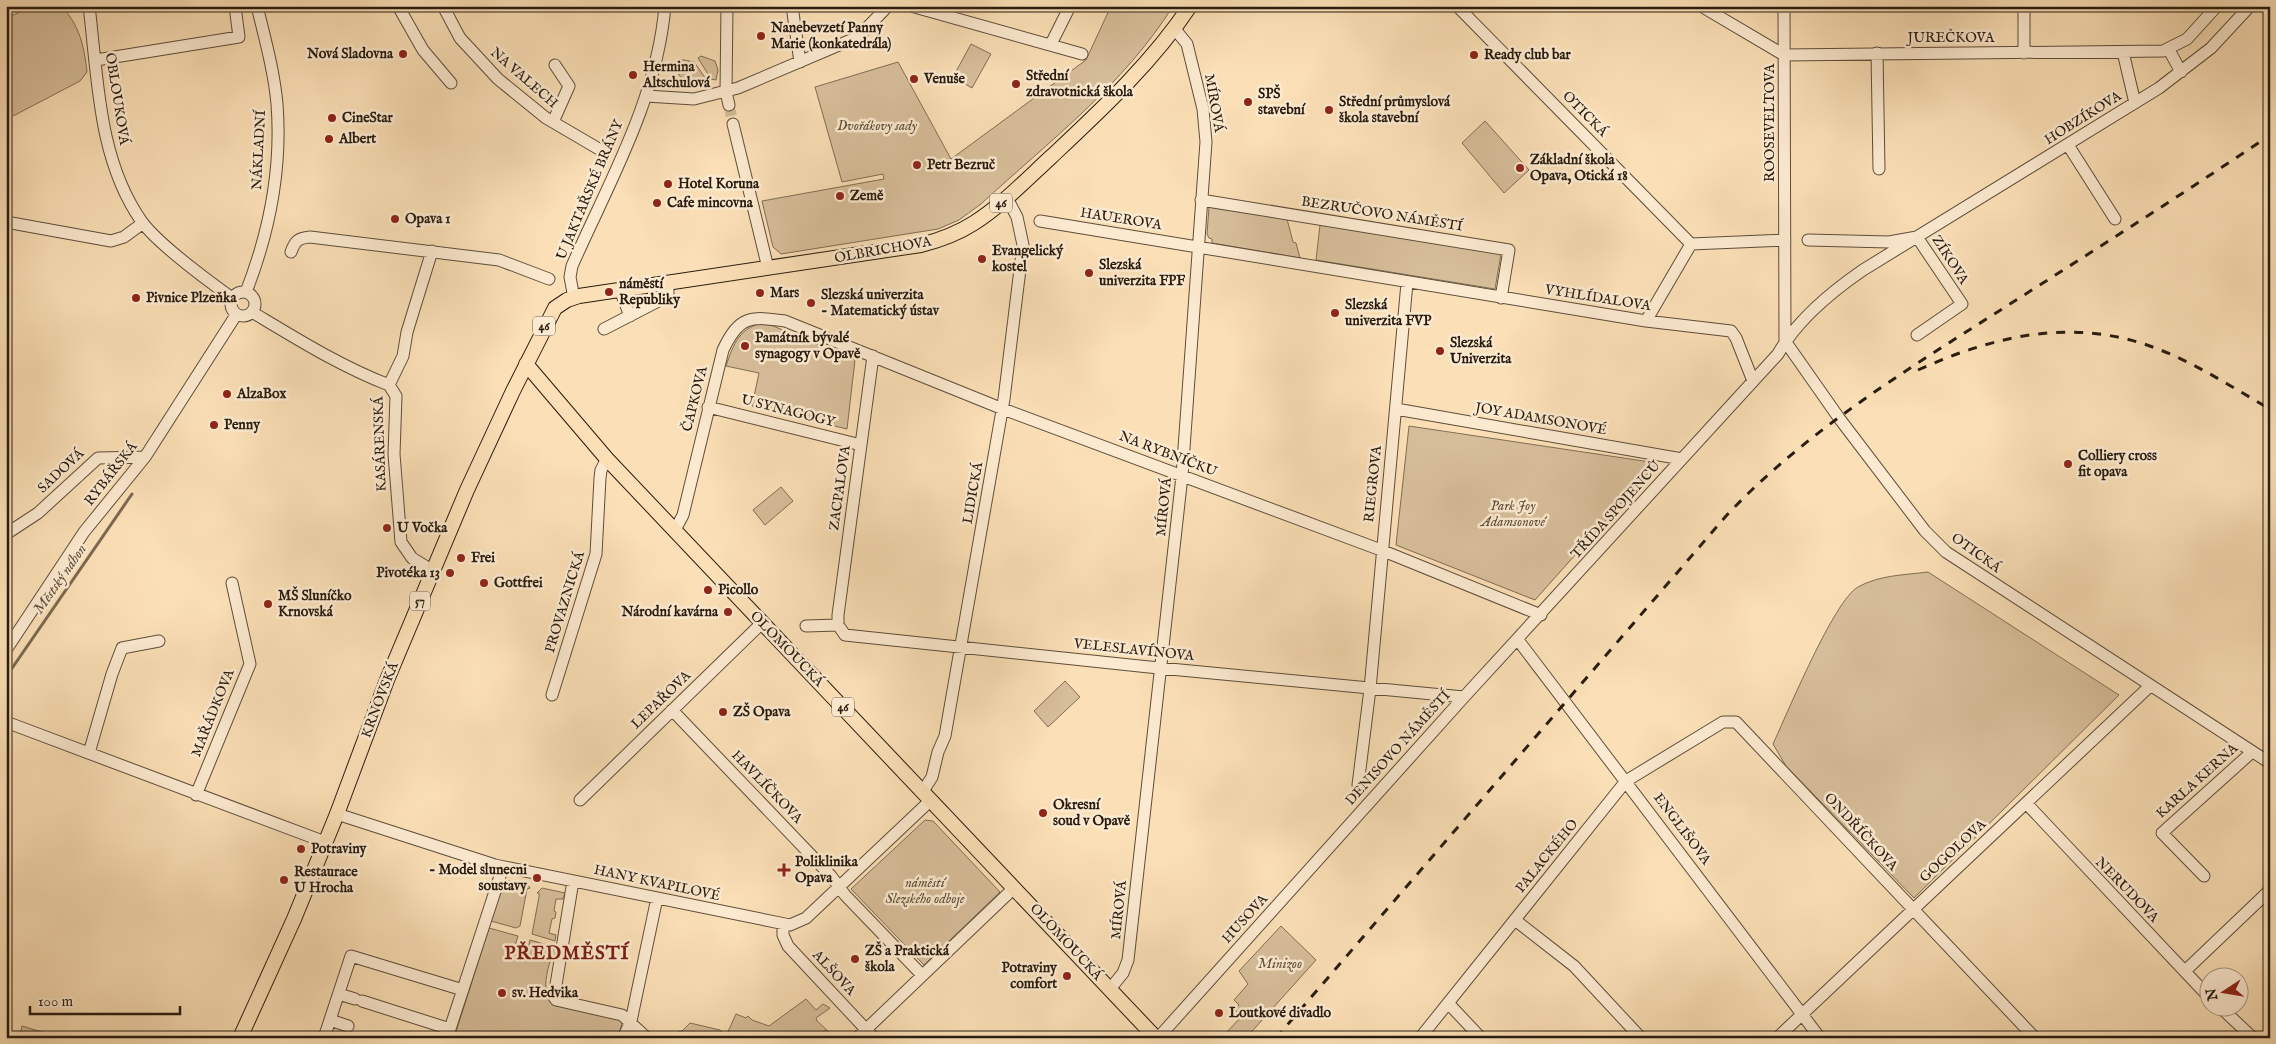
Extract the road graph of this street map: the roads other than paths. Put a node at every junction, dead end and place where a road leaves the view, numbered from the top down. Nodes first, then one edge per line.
1 (89, 6) edge
2 (235, 6) edge
3 (258, 6) edge
4 (398, 6) edge
5 (443, 6) edge
6 (665, 6) edge
7 (726, 6) edge
8 (792, 6) edge
9 (888, 6) edge
10 (1070, 6) edge
11 (1190, 6) edge
12 (1701, 6) edge
13 (1784, 6) edge
14 (2024, 6) edge
15 (2217, 6) edge
16 (2250, 6) edge
17 (916, 7) edge
18 (1459, 7) edge
19 (1174, 28) junction
20 (1051, 44) junction
21 (2169, 50) junction
22 (2123, 52) junction
23 (1877, 53) junction
24 (2024, 53) junction
25 (1082, 54) dead end
26 (1784, 55) junction
27 (96, 60) junction
28 (800, 62) junction
29 (555, 65) dead end
30 (2181, 72) junction
31 (451, 83) dead end
32 (726, 92) junction
33 (646, 96) junction
34 (2134, 103) junction
35 (729, 105) tunnel mouth
36 (553, 122) junction
37 (733, 124) tunnel mouth
38 (2068, 144) junction
39 (604, 152) dead end
40 (1878, 169) dead end
41 (1007, 198) junction
42 (1202, 200) junction
43 (2115, 219) dead end
44 (1040, 221) dead end
45 (6, 222) edge
46 (143, 223) junction
47 (1917, 237) junction
48 (1785, 240) junction
49 (1808, 240) dead end
50 (1691, 244) junction
51 (1198, 247) junction
52 (432, 251) junction
53 (291, 252) dead end
54 (768, 268) junction
55 (549, 279) dead end
56 (1407, 283) junction
57 (668, 284) junction
58 (620, 290) junction
59 (246, 292) junction
60 (232, 298) junction
61 (574, 298) junction
62 (1501, 298) junction
63 (252, 312) junction
64 (236, 315) junction
65 (630, 316) junction
66 (1646, 321) junction
67 (785, 322) joint
68 (604, 329) dead end
69 (1917, 335) dead end
70 (1785, 341) junction
71 (873, 356) junction
72 (526, 364) junction
73 (1753, 381) junction
74 (389, 384) junction
75 (708, 407) junction
76 (1003, 409) junction
77 (1396, 409) junction
78 (861, 446) junction
79 (145, 457) junction
80 (1682, 459) junction
81 (608, 460) junction
82 (1182, 476) junction
83 (675, 530) junction
84 (6, 534) edge
85 (1381, 550) junction
86 (433, 570) junction
87 (232, 583) dead end
88 (1541, 615) junction
89 (762, 623) junction
90 (838, 625) junction
91 (806, 626) dead end
92 (1518, 640) junction
93 (159, 641) dead end
94 (960, 648) junction
95 (6, 650) edge
96 (1161, 668) junction
97 (2150, 686) junction
98 (1370, 689) junction
99 (552, 695) dead end
100 (1464, 697) junction
101 (672, 710) junction
102 (6, 722) edge
103 (1723, 722) joint
104 (2252, 752) junction
105 (89, 754) junction
106 (2270, 763) edge
107 (1626, 781) junction
108 (1358, 784) dead end
109 (196, 795) junction
110 (927, 796) junction
111 (580, 800) dead end
112 (2026, 803) junction
113 (337, 814) junction
114 (1354, 819) joint
115 (325, 842) junction
116 (503, 867) junction
117 (2204, 876) dead end
118 (573, 881) junction
119 (839, 886) junction
120 (1014, 888) junction
121 (2270, 890) edge
122 (657, 898) junction
123 (1914, 909) junction
124 (1515, 920) junction
125 (783, 924) junction
126 (2185, 971) junction
127 (922, 975) junction
128 (2198, 985) edge
129 (1110, 989) junction
130 (463, 990) junction
131 (340, 994) junction
132 (1448, 1003) junction
133 (1802, 1014) junction
134 (2230, 1016) edge
135 (330, 1020) junction
136 (631, 1021) junction
137 (348, 1026) dead end
138 (449, 1033) edge
139 (869, 1033) edge
140 (240, 1038) edge
141 (324, 1038) edge
142 (623, 1038) edge
143 (647, 1038) edge
144 (856, 1038) edge
145 (1157, 1038) edge
146 (1420, 1038) edge
147 (1481, 1038) edge
148 (1641, 1038) edge
149 (1778, 1038) edge
150 (1820, 1038) edge
151 (2035, 1038) edge
152 (2253, 1038) edge

1 - 27 street, OBLOUKOVÁ
2 - 27 street
3 - 59 street, NÁKLADNÍ
4 - 31 street
5 - 36 street, NA VALECH
6 - 33 street, U JAKTAŘSKÉ BRÁNY
7 - 32 street
8 - 28 street
9 - 28 street
10 - 20 street
11 - 19 main road, OLBRICHOVA / 46
12 - 26 street
13 - 26 street, ROOSEVELTOVA
14 - 24 street
15 - 21 street
16 - 30 street, HOBZÍKOVA
17 - 20 street
18 - 50 street, OTICKÁ
19 - 41 main road, OLBRICHOVA / 46
19 - 42 street, MÍROVÁ
20 - 25 street
21 - 22 street, JUREČKOVA
21 - 30 street
22 - 24 street, JUREČKOVA
22 - 34 street
23 - 24 street, JUREČKOVA
23 - 26 street, JUREČKOVA
23 - 40 street
26 - 48 street, ROOSEVELTOVA
27 - 46 street, OBLOUKOVÁ
28 - 32 street
29 - 36 street
30 - 34 street, HOBZÍKOVA
32 - 33 street
32 - 35 street
33 - 61 street, U JAKTAŘSKÉ BRÁNY
34 - 38 street, HOBZÍKOVA
36 - 39 street, NA VALECH
37 - 54 street
38 - 43 street
38 - 47 street, HOBZÍKOVA
41 - 54 main road, OLBRICHOVA / 46
41 - 76 street, LIDICKÁ
42 - 51 street, MÍROVÁ
42 - 62 street, BEZRUČOVO NÁMĚSTÍ
44 - 51 street, HAUEROVA
45 - 46 street
46 - 60 street, OBLOUKOVÁ
47 - 49 street, HOBZÍKOVA
47 - 69 street, ZÍKOVA
47 - 70 street, HOBZÍKOVA
48 - 50 street
48 - 70 street
50 - 66 street
51 - 56 street
51 - 82 street, MÍROVÁ
52 - 53 street
52 - 55 street
52 - 74 street, KASÁRENSKÁ
54 - 57 main road, OLBRICHOVA / 46
56 - 62 street, VYHLÍDALOVA
56 - 77 street, RIEGROVA
57 - 58 main road, OLBRICHOVA / 46
57 - 65 street
58 - 61 main road, OLBRICHOVA / 46
58 - 65 street
59 - 60 street
59 - 63 street
60 - 64 street
61 - 72 main road, 46
62 - 66 street, VYHLÍDALOVA
63 - 64 street
63 - 74 street
64 - 79 street, RYBÁŘSKÁ
65 - 68 street
66 - 73 street, VYHLÍDALOVA
67 - 71 street, NA RYBNÍČKU
67 - 75 street, ČAPKOVA
70 - 73 street, TŘÍDA SPOJENCŮ
70 - 97 street, OTICKÁ
71 - 76 street, NA RYBNÍČKU
71 - 78 street, ZACPALOVA
72 - 81 main road, OLOMOUCKÁ / 46
72 - 86 main road, KRNOVSKÁ / 57
73 - 80 street, TŘÍDA SPOJENCŮ
74 - 86 street, KASÁRENSKÁ
75 - 78 street, U SYNAGOGY
75 - 83 street, ČAPKOVA
76 - 82 street, NA RYBNÍČKU
76 - 94 street, LIDICKÁ
77 - 80 street, JOY ADAMSONOVÉ
77 - 85 street, RIEGROVA
78 - 90 street, ZACPALOVA
79 - 84 street, SADOVÁ
79 - 95 street, RYBÁŘSKÁ
80 - 88 street, TŘÍDA SPOJENCŮ
81 - 83 main road, OLOMOUCKÁ / 46
81 - 99 street, PROVAZNICKÁ
82 - 85 street, NA RYBNÍČKU
82 - 96 street, MÍROVÁ
83 - 89 main road, OLOMOUCKÁ / 46
85 - 88 street, NA RYBNÍČKU
85 - 98 street, RIEGROVA
86 - 113 main road, KRNOVSKÁ / 57
87 - 109 street, MAŘÁDKOVA
88 - 92 street, TŘÍDA SPOJENCŮ
89 - 101 street, LEPAŘOVA
89 - 110 main road, OLOMOUCKÁ / 46
90 - 91 street
90 - 94 street, VELESLAVÍNOVA
92 - 100 street, TŘÍDA SPOJENCŮ
92 - 107 street, ENGLIŠOVA
93 - 105 street
94 - 96 street, VELESLAVÍNOVA
94 - 110 street, LIDICKÁ
96 - 98 street, VELESLAVÍNOVA
96 - 129 street, MÍROVÁ
97 - 104 street, OTICKÁ
97 - 112 street, GOGOLOVA
98 - 100 street, VELESLAVÍNOVA
98 - 108 street, RIEGROVA
100 - 114 street, DENISOVO NÁMĚSTÍ
101 - 111 street, LEPAŘOVA
101 - 119 street, HAVLÍČKOVA
102 - 105 street
103 - 107 street, PALACKÉHO
103 - 123 street, ONDŘÍČKOVA
104 - 106 street, OTICKÁ
104 - 117 street, KARLA KERNA
105 - 109 street
107 - 124 street, PALACKÉHO
107 - 133 street, ENGLIŠOVA
109 - 115 street
110 - 119 street, HANY KVAPILOVÉ
110 - 120 main road, OLOMOUCKÁ / 46
112 - 123 street, GOGOLOVA
112 - 126 street, NERUDOVA
113 - 115 main road, KRNOVSKÁ / 57
113 - 116 street, HANY KVAPILOVÉ
114 - 145 street, HUSOVA
115 - 140 main road, KRNOVSKÁ / 57
116 - 118 street, HANY KVAPILOVÉ
116 - 130 street
118 - 122 street, HANY KVAPILOVÉ
118 - 136 street
119 - 125 street, HANY KVAPILOVÉ
119 - 127 street, HAVLÍČKOVA
120 - 127 street
120 - 129 main road, OLOMOUCKÁ / 46
121 - 126 street
122 - 125 street, HANY KVAPILOVÉ
122 - 136 street
123 - 133 street, GOGOLOVA
123 - 151 street, ONDŘÍČKOVA
124 - 132 street, PALACKÉHO
124 - 148 street
125 - 139 street, ALŠOVA
126 - 128 street, NERUDOVA
127 - 139 street
129 - 145 main road, OLOMOUCKÁ / 46
130 - 131 street
130 - 138 street
131 - 135 street
131 - 138 street
132 - 146 street, PALACKÉHO
132 - 147 street
133 - 149 street, GOGOLOVA
133 - 150 street, ENGLIŠOVA
134 - 152 street
135 - 137 street
135 - 141 street
136 - 142 street
136 - 143 street
139 - 144 street

